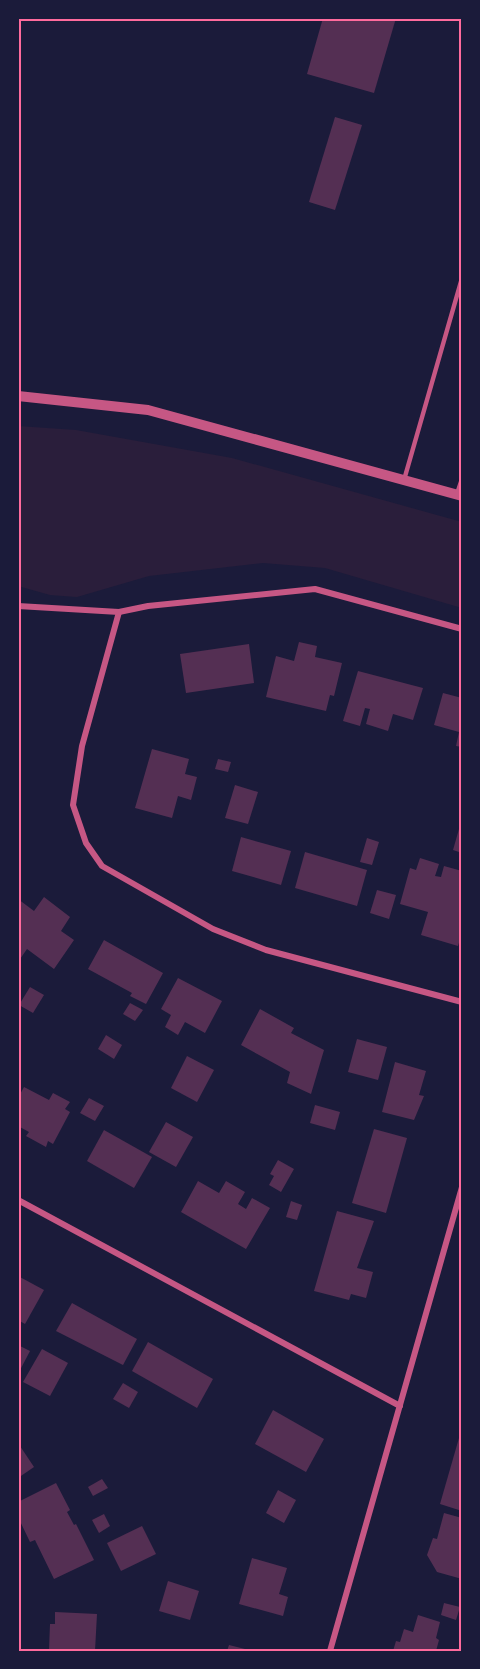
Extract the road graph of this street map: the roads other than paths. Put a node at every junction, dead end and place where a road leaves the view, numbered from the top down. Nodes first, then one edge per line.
1 (462, 278) edge
2 (18, 396) edge
3 (462, 478) edge
4 (404, 480) junction
5 (460, 495) edge
6 (18, 606) edge
7 (119, 612) junction
8 (462, 629) edge
9 (462, 1002) edge
10 (462, 1187) edge
11 (18, 1200) edge
12 (400, 1406) junction
13 (330, 1651) edge

1 - 4 lane
2 - 4 street
3 - 5 lane
4 - 5 street
6 - 7 street
7 - 8 street
7 - 9 street
10 - 12 street
11 - 12 street
12 - 13 street

